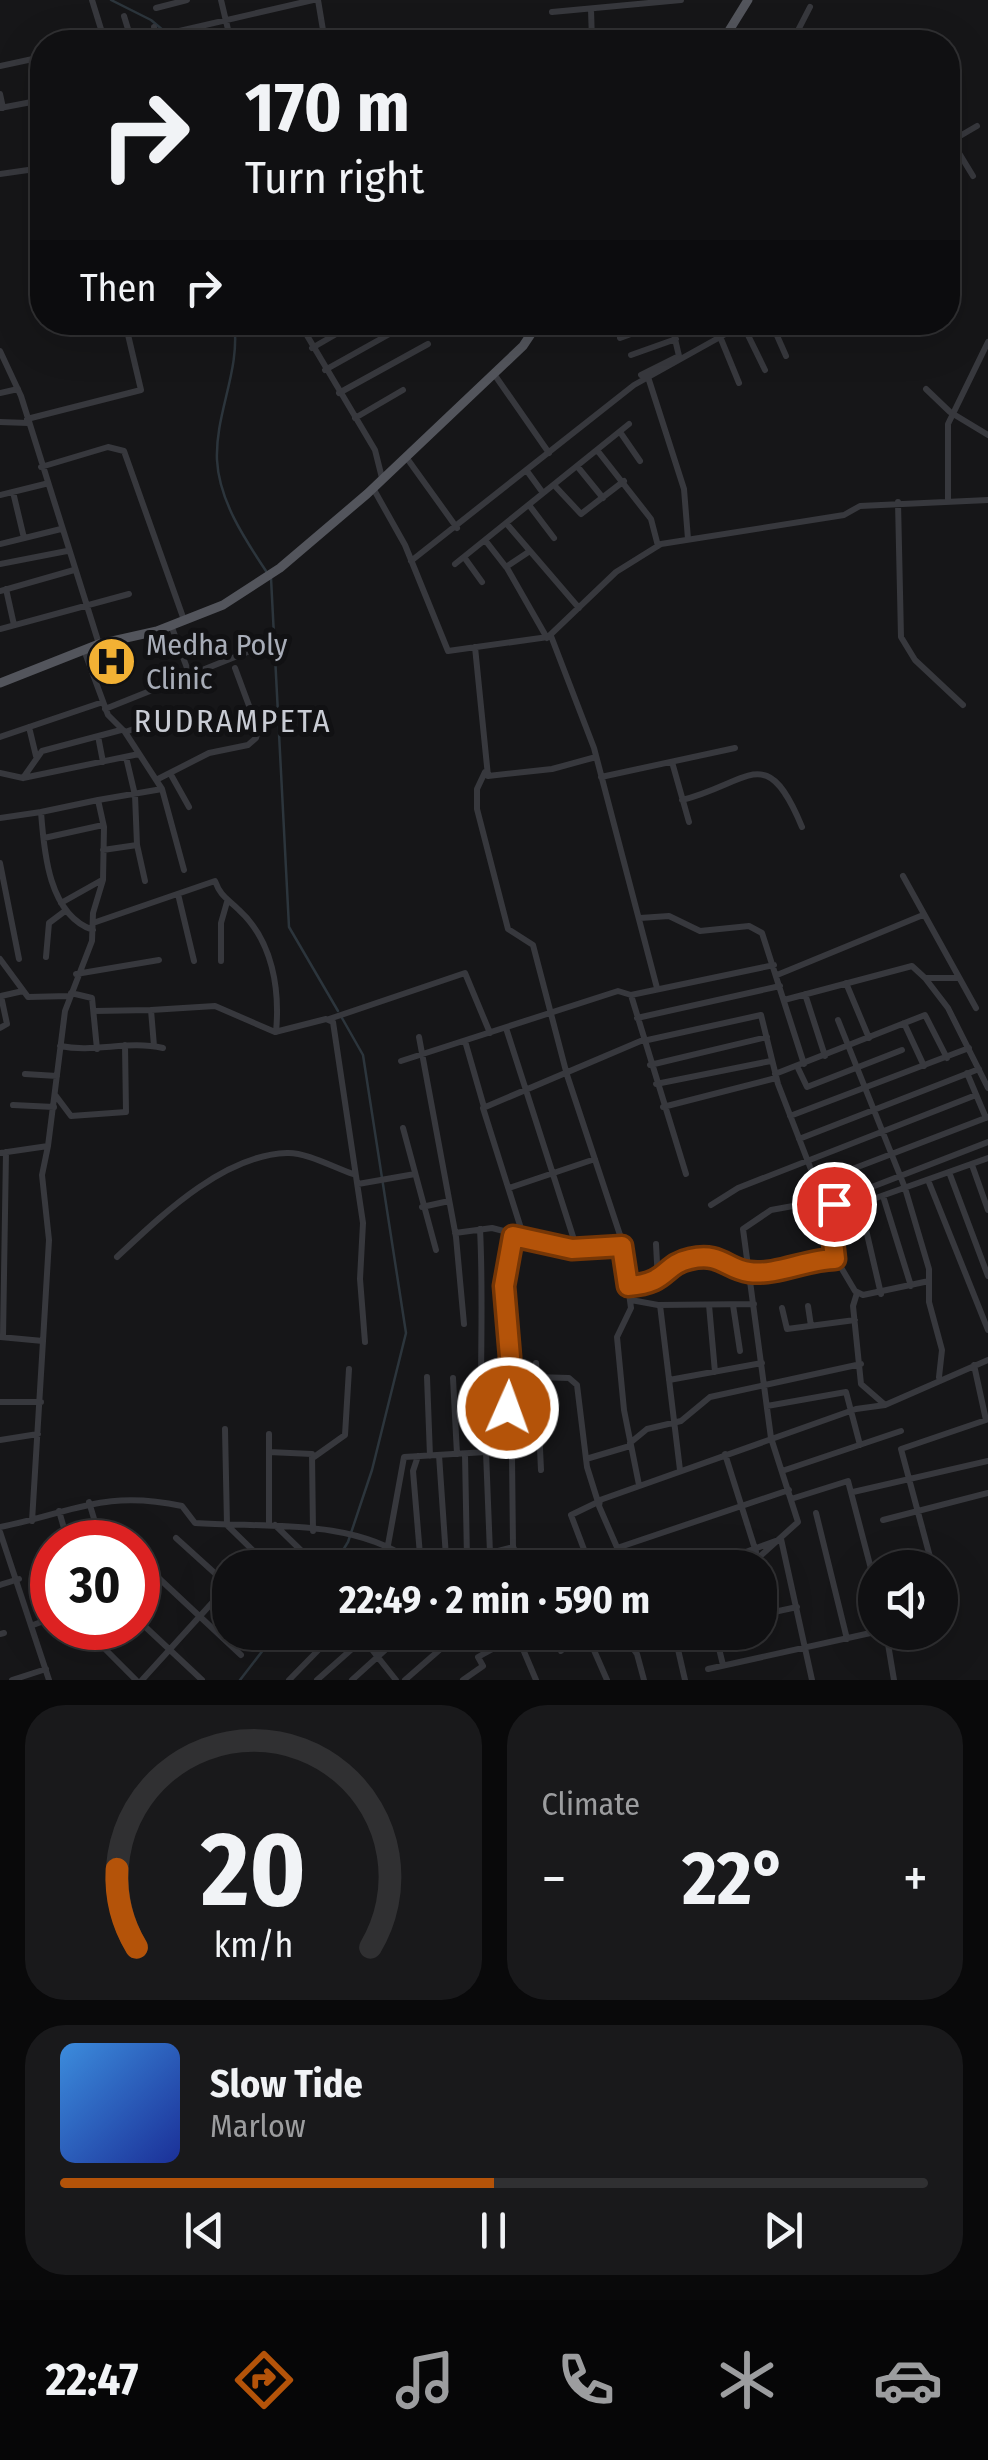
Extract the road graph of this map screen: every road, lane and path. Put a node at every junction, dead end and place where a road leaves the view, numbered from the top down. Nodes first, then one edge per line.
1 (92, 0) edge
2 (187, 0) edge
3 (221, 0) edge
4 (316, 0) edge
5 (681, 0) edge
6 (745, 1) edge
7 (810, 7) dead end
8 (156, 8) dead end
9 (591, 8) junction
10 (552, 12) dead end
11 (124, 16) dead end
12 (225, 18) junction
13 (154, 27) dead end
14 (101, 30) edge
15 (128, 30) edge
16 (155, 30) edge
17 (182, 30) edge
18 (228, 30) edge
19 (322, 30) edge
20 (592, 30) edge
21 (729, 30) edge
22 (798, 30) edge
23 (30, 60) edge
24 (0, 66) edge
25 (0, 94) edge
26 (30, 102) edge
27 (2, 108) edge
28 (978, 126) dead end
29 (960, 135) edge
30 (960, 156) edge
31 (30, 170) edge
32 (0, 174) edge
33 (973, 176) dead end
34 (128, 335) edge
35 (306, 335) edge
36 (334, 335) edge
37 (387, 335) edge
38 (528, 335) edge
39 (629, 335) edge
40 (674, 335) edge
41 (727, 335) edge
42 (750, 335) edge
43 (777, 335) edge
44 (620, 338) dead end
45 (676, 339) junction
46 (721, 339) junction
47 (988, 342) edge
48 (428, 344) dead end
49 (312, 348) junction
50 (0, 351) edge
51 (630, 355) dead end
52 (786, 356) dead end
53 (325, 370) junction
54 (765, 370) dead end
55 (494, 374) junction
56 (644, 376) junction
57 (739, 383) dead end
58 (18, 389) junction
59 (926, 389) dead end
60 (403, 390) dead end
61 (0, 393) edge
62 (339, 393) junction
63 (954, 414) junction
64 (355, 418) junction
65 (28, 421) junction
66 (0, 422) edge
67 (629, 424) dead end
68 (620, 432) junction
69 (987, 432) edge
70 (597, 450) junction
71 (550, 453) junction
72 (406, 458) junction
73 (640, 461) dead end
74 (578, 466) junction
75 (41, 468) junction
76 (527, 471) junction
77 (382, 480) junction
78 (624, 481) junction
79 (45, 484) junction
80 (554, 485) junction
81 (374, 488) junction
82 (13, 492) junction
83 (543, 494) junction
84 (0, 495) edge
85 (603, 498) junction
86 (988, 500) edge
87 (948, 501) junction
88 (898, 502) junction
89 (529, 505) junction
90 (506, 523) junction
91 (457, 528) junction
92 (61, 529) junction
93 (24, 538) junction
94 (554, 538) dead end
95 (485, 540) junction
96 (688, 540) junction
97 (0, 544) edge
98 (658, 546) junction
99 (68, 551) junction
100 (528, 552) junction
101 (464, 557) junction
102 (411, 561) junction
103 (0, 564) edge
104 (456, 564) dead end
105 (508, 568) junction
106 (74, 570) junction
107 (482, 582) dead end
108 (3, 590) edge
109 (130, 594) dead end
110 (86, 606) junction
111 (579, 608) junction
112 (184, 620) junction
113 (14, 625) junction
114 (171, 626) junction
115 (0, 629) edge
116 (549, 637) junction
117 (99, 644) junction
118 (266, 645) dead end
119 (476, 647) junction
120 (84, 650) junction
121 (235, 668) dead end
122 (190, 676) junction
123 (0, 684) edge
124 (964, 705) dead end
125 (104, 706) junction
126 (151, 723) dead end
127 (29, 727) junction
128 (124, 731) junction
129 (98, 736) junction
130 (0, 737) edge
131 (736, 748) dead end
132 (139, 754) junction
133 (36, 756) junction
134 (126, 757) junction
135 (596, 757) junction
136 (104, 762) junction
137 (672, 762) junction
138 (485, 772) junction
139 (0, 773) edge
140 (170, 773) junction
141 (601, 776) junction
142 (23, 778) junction
143 (156, 780) junction
144 (162, 790) junction
145 (135, 794) junction
146 (98, 800) junction
147 (682, 800) junction
148 (189, 808) dead end
149 (41, 812) junction
150 (0, 818) edge
151 (689, 822) dead end
152 (103, 825) junction
153 (802, 826) dead end
154 (44, 838) junction
155 (136, 845) junction
156 (103, 850) junction
157 (0, 863) edge
158 (184, 870) dead end
159 (904, 876) dead end
160 (102, 880) junction
161 (146, 882) dead end
162 (178, 894) junction
163 (227, 902) junction
164 (63, 907) junction
165 (923, 914) junction
166 (640, 918) junction
167 (93, 927) junction
168 (46, 957) dead end
169 (0, 959) edge
170 (20, 959) dead end
171 (159, 960) dead end
172 (194, 961) dead end
173 (221, 961) dead end
174 (774, 965) junction
175 (76, 974) junction
176 (777, 975) junction
177 (925, 978) junction
178 (958, 978) junction
179 (846, 983) junction
180 (780, 986) junction
181 (657, 988) junction
182 (24, 991) junction
183 (804, 994) junction
184 (70, 995) junction
185 (631, 995) junction
186 (784, 1000) junction
187 (976, 1008) dead end
188 (151, 1010) junction
189 (94, 1011) junction
190 (551, 1013) junction
191 (637, 1018) junction
192 (326, 1019) junction
193 (838, 1020) dead end
194 (904, 1023) junction
195 (0, 1028) edge
196 (506, 1028) junction
197 (276, 1032) junction
198 (490, 1033) junction
199 (419, 1037) dead end
200 (767, 1037) junction
201 (869, 1038) junction
202 (464, 1041) junction
203 (643, 1041) junction
204 (124, 1045) junction
205 (60, 1046) junction
206 (154, 1046) junction
207 (848, 1046) junction
208 (163, 1048) dead end
209 (969, 1048) junction
210 (97, 1049) junction
211 (902, 1050) dead end
212 (422, 1052) junction
213 (825, 1056) junction
214 (946, 1058) junction
215 (401, 1060) dead end
216 (771, 1061) junction
217 (650, 1065) junction
218 (801, 1065) junction
219 (924, 1066) junction
220 (856, 1068) junction
221 (979, 1068) junction
222 (25, 1074) dead end
223 (967, 1074) junction
224 (567, 1075) junction
225 (57, 1076) junction
226 (775, 1076) junction
227 (656, 1084) junction
228 (988, 1088) edge
229 (866, 1089) junction
230 (524, 1092) junction
231 (976, 1095) junction
232 (56, 1096) junction
233 (13, 1105) dead end
234 (54, 1107) junction
235 (484, 1107) junction
236 (662, 1107) junction
237 (875, 1110) junction
238 (790, 1116) junction
239 (987, 1117) edge
240 (403, 1128) dead end
241 (883, 1132) junction
242 (799, 1138) junction
243 (988, 1142) edge
244 (978, 1145) junction
245 (48, 1146) junction
246 (3, 1153) edge
247 (892, 1155) junction
248 (595, 1159) junction
249 (808, 1161) junction
250 (980, 1161) edge
251 (950, 1172) junction
252 (353, 1174) dead end
253 (415, 1174) junction
254 (552, 1174) junction
255 (686, 1174) dead end
256 (900, 1176) junction
257 (928, 1180) junction
258 (358, 1184) junction
259 (820, 1184) junction
260 (508, 1188) junction
261 (905, 1188) junction
262 (883, 1196) junction
263 (449, 1200) junction
264 (832, 1202) junction
265 (860, 1204) junction
266 (711, 1205) dead end
267 (422, 1207) junction
268 (988, 1210) edge
269 (837, 1212) junction
270 (480, 1229) junction
271 (455, 1233) junction
272 (513, 1236) junction
273 (524, 1238) junction
274 (656, 1244) dead end
275 (622, 1246) junction
276 (577, 1249) junction
277 (436, 1250) dead end
278 (118, 1257) dead end
279 (835, 1259) junction
280 (749, 1272) junction
281 (988, 1276) edge
282 (658, 1281) junction
283 (929, 1281) junction
284 (628, 1286) junction
285 (911, 1286) junction
286 (857, 1293) junction
287 (880, 1294) junction
288 (630, 1300) junction
289 (733, 1304) junction
290 (754, 1304) junction
291 (660, 1305) junction
292 (709, 1305) junction
293 (808, 1306) dead end
294 (782, 1308) dead end
295 (855, 1320) junction
296 (464, 1324) dead end
297 (811, 1326) junction
298 (988, 1330) edge
299 (2, 1337) edge
300 (43, 1341) junction
301 (365, 1342) dead end
302 (740, 1351) dead end
303 (988, 1360) edge
304 (536, 1363) dead end
305 (762, 1363) junction
306 (860, 1364) junction
307 (974, 1365) junction
308 (349, 1369) dead end
309 (715, 1372) junction
310 (427, 1377) dead end
311 (535, 1377) junction
312 (453, 1378) dead end
313 (940, 1378) junction
314 (668, 1380) junction
315 (765, 1386) junction
316 (0, 1402) edge
317 (41, 1402) junction
318 (885, 1404) junction
319 (767, 1406) junction
320 (852, 1410) junction
321 (986, 1421) edge
322 (674, 1422) junction
323 (224, 1430) dead end
324 (901, 1431) dead end
325 (38, 1434) junction
326 (269, 1434) dead end
327 (771, 1438) junction
328 (0, 1440) edge
329 (630, 1445) junction
330 (860, 1445) junction
331 (269, 1452) junction
332 (483, 1452) junction
333 (461, 1454) junction
334 (503, 1454) junction
335 (725, 1454) junction
336 (435, 1455) junction
337 (418, 1456) junction
338 (314, 1457) junction
339 (586, 1459) junction
340 (988, 1461) edge
341 (541, 1470) dead end
342 (680, 1470) junction
343 (782, 1471) junction
344 (907, 1477) junction
345 (639, 1485) junction
346 (788, 1490) junction
347 (852, 1492) junction
348 (988, 1493) edge
349 (792, 1500) junction
350 (89, 1502) junction
351 (598, 1502) junction
352 (740, 1506) junction
353 (59, 1510) junction
354 (918, 1510) junction
355 (816, 1513) dead end
356 (32, 1520) edge
357 (34, 1520) edge
358 (62, 1520) edge
359 (94, 1520) edge
360 (883, 1520) dead end
361 (30, 1522) edge
362 (272, 1525) junction
363 (227, 1526) junction
364 (0, 1530) edge
365 (313, 1531) junction
366 (176, 1538) dead end
367 (781, 1539) junction
368 (388, 1545) junction
369 (512, 1547) junction
370 (617, 1548) joint
371 (252, 1550) edge
372 (300, 1550) edge
373 (395, 1550) edge
374 (420, 1550) edge
375 (445, 1550) edge
376 (466, 1550) edge
377 (490, 1550) edge
378 (501, 1550) edge
379 (514, 1550) edge
380 (584, 1550) edge
381 (756, 1550) edge
382 (763, 1550) edge
383 (866, 1550) edge
384 (928, 1550) edge
385 (212, 1570) edge
386 (19, 1579) junction
387 (160, 1579) edge
388 (0, 1584) edge
389 (212, 1603) edge
390 (797, 1607) junction
391 (777, 1611) edge
392 (30, 1612) edge
393 (200, 1616) junction
394 (858, 1636) edge
395 (160, 1639) edge
396 (847, 1639) junction
397 (171, 1648) junction
398 (806, 1648) junction
399 (41, 1650) edge
400 (106, 1650) edge
401 (318, 1650) edge
402 (352, 1650) edge
403 (372, 1650) edge
404 (385, 1650) edge
405 (440, 1650) edge
406 (490, 1650) edge
407 (525, 1650) edge
408 (594, 1650) edge
409 (633, 1650) edge
410 (678, 1650) edge
411 (719, 1650) edge
412 (889, 1650) edge
413 (242, 1654) dead end
414 (378, 1657) junction
415 (723, 1666) junction
416 (708, 1669) dead end
417 (46, 1670) junction
418 (467, 1679) edge
419 (12, 1680) edge
420 (50, 1680) edge
421 (139, 1680) edge
422 (201, 1680) edge
423 (289, 1680) edge
424 (317, 1680) edge
425 (352, 1680) edge
426 (396, 1680) edge
427 (406, 1680) edge
428 (536, 1680) edge
429 (607, 1680) edge
430 (644, 1680) edge
431 (685, 1680) edge
432 (812, 1680) edge
433 (894, 1680) edge

1 - 14 street
2 - 8 street
3 - 12 street
4 - 12 street
4 - 19 street
5 - 9 street
6 - 21 main road
7 - 22 street
9 - 10 street
9 - 20 street
11 - 15 street
12 - 17 street
12 - 18 street
13 - 16 street
23 - 24 street
25 - 27 street
26 - 27 street
28 - 29 street
30 - 33 street
31 - 32 street
34 - 65 street
35 - 49 street
36 - 49 street
37 - 53 street
38 - 55 main road
39 - 44 street
40 - 45 street
41 - 46 street
42 - 54 street
43 - 52 street
45 - 51 street
45 - 56 street
46 - 56 street
46 - 57 street
47 - 63 street
48 - 62 street
49 - 53 street
50 - 58 street
53 - 62 street
55 - 71 street
55 - 72 main road
56 - 71 street
56 - 96 street
58 - 61 street
58 - 65 street
59 - 63 street
60 - 64 street
62 - 64 street
63 - 69 street
63 - 87 street
64 - 77 street
65 - 66 street
65 - 75 street
67 - 68 street
68 - 70 street
68 - 73 street
70 - 74 street
70 - 78 street
71 - 76 street
72 - 77 main road
72 - 91 street
74 - 80 street
74 - 85 street
75 - 79 street
75 - 112 street
76 - 83 street
76 - 91 street
77 - 81 main road
78 - 85 street
78 - 98 street
79 - 82 street
79 - 92 street
80 - 83 street
80 - 85 street
81 - 102 street
81 - 112 main road
82 - 84 street
82 - 93 street
83 - 89 street
86 - 87 street
87 - 88 street
88 - 96 street
88 - 124 street
89 - 90 street
89 - 94 street
90 - 95 street
90 - 100 street
91 - 102 street
92 - 93 street
92 - 99 street
93 - 97 street
95 - 101 street
95 - 105 street
96 - 98 street
98 - 111 street
99 - 103 street
99 - 106 street
100 - 105 street
100 - 111 street
101 - 104 street
101 - 107 street
102 - 119 street
105 - 116 street
106 - 108 street
106 - 110 street
108 - 113 street
109 - 110 street
110 - 113 street
110 - 117 street
111 - 116 street
112 - 114 main road
113 - 115 street
114 - 117 main road
114 - 122 street
116 - 119 street
116 - 135 street
117 - 120 main road
118 - 122 street
119 - 138 street
120 - 123 main road
120 - 125 street
121 - 140 street
122 - 125 street
125 - 127 street
125 - 128 street
126 - 128 street
127 - 130 street
127 - 133 street
128 - 129 street
128 - 132 street
129 - 133 street
129 - 136 street
131 - 137 street
132 - 134 street
132 - 143 street
133 - 142 street
134 - 136 street
134 - 145 street
135 - 138 street
135 - 141 street
136 - 142 street
137 - 141 street
137 - 147 street
138 - 190 street
139 - 142 street
140 - 143 street
140 - 148 street
141 - 166 street
143 - 144 street
144 - 145 street
144 - 158 street
145 - 146 street
145 - 155 street
146 - 149 street
146 - 152 street
147 - 151 street
147 - 153 street
149 - 150 street
149 - 154 street
152 - 154 street
152 - 156 street
154 - 164 street
155 - 156 street
155 - 161 street
156 - 160 street
157 - 170 street
159 - 165 street
160 - 164 street
160 - 167 street
162 - 163 street
162 - 167 street
162 - 172 street
163 - 173 street
163 - 197 street
164 - 167 street
164 - 168 street
165 - 176 street
165 - 178 street
166 - 174 street
166 - 181 street
167 - 175 street
169 - 182 street
171 - 175 street
174 - 176 street
174 - 181 street
175 - 184 street
176 - 180 street
177 - 178 street
177 - 179 street
177 - 209 street
178 - 187 street
179 - 183 street
179 - 201 street
180 - 186 street
180 - 191 street
181 - 185 street
182 - 184 street
182 - 195 street
183 - 186 street
183 - 213 street
184 - 189 street
184 - 205 street
185 - 190 street
185 - 191 street
186 - 218 street
188 - 189 street
188 - 197 street
188 - 206 street
189 - 210 street
190 - 196 street
190 - 224 street
191 - 203 street
192 - 197 street
192 - 198 street
192 - 258 street
193 - 207 street
194 - 201 street
194 - 214 street
194 - 219 street
196 - 198 street
196 - 230 street
198 - 202 street
199 - 212 street
200 - 203 street
200 - 216 street
200 - 217 street
201 - 207 street
202 - 212 street
202 - 235 street
203 - 217 street
203 - 224 street
204 - 206 street
204 - 210 street
204 - 232 street
205 - 210 street
205 - 225 street
206 - 208 street
207 - 213 street
207 - 220 street
209 - 214 street
209 - 221 street
211 - 220 street
212 - 215 street
212 - 263 street
213 - 218 street
214 - 219 street
216 - 226 street
216 - 227 street
217 - 227 street
218 - 220 street
218 - 226 street
219 - 229 street
220 - 229 street
221 - 223 street
221 - 228 street
222 - 225 street
223 - 231 street
223 - 237 street
224 - 230 street
224 - 248 street
225 - 232 street
226 - 236 street
226 - 238 street
227 - 236 street
229 - 237 street
229 - 238 street
230 - 235 street
230 - 254 street
231 - 239 street
231 - 241 street
232 - 234 street
233 - 234 street
234 - 245 street
235 - 260 street
236 - 255 street
237 - 241 street
237 - 242 street
238 - 242 street
239 - 247 street
240 - 253 street
241 - 247 street
241 - 249 street
242 - 249 street
243 - 244 street
244 - 250 street
244 - 256 street
245 - 246 street
245 - 300 street
246 - 299 street
247 - 256 street
247 - 259 street
248 - 254 street
248 - 275 street
249 - 259 street
249 - 266 street
250 - 251 street
250 - 268 street
251 - 257 street
251 - 281 street
252 - 278 street
253 - 258 street
253 - 267 street
254 - 260 street
254 - 276 street
256 - 261 street
256 - 264 street
257 - 261 street
257 - 298 street
258 - 301 street
259 - 264 street
259 - 280 street
260 - 273 street
261 - 262 street
261 - 283 street
262 - 265 street
262 - 285 street
263 - 267 street
263 - 271 street
264 - 269 street
265 - 269 street
265 - 287 street
267 - 277 street
269 - 279 street
270 - 271 street
270 - 272 street
270 - 332 street
271 - 296 street
272 - 273 street
272 - 334 street
273 - 276 street
274 - 282 street
275 - 276 street
275 - 284 street
279 - 280 street
279 - 286 street
280 - 282 street
280 - 290 street
282 - 284 street
283 - 285 street
283 - 313 street
284 - 288 street
285 - 287 street
286 - 287 street
286 - 295 street
288 - 291 street
288 - 329 street
289 - 290 street
289 - 292 street
289 - 302 street
290 - 305 street
291 - 292 street
291 - 314 street
292 - 309 street
293 - 297 street
294 - 297 street
295 - 297 street
295 - 306 street
299 - 300 street
300 - 317 street
303 - 307 street
304 - 311 street
305 - 309 street
305 - 315 street
306 - 315 street
306 - 318 street
307 - 313 street
307 - 321 street
308 - 338 street
309 - 314 street
310 - 336 street
311 - 339 street
311 - 341 street
312 - 333 street
313 - 318 street
314 - 322 street
315 - 319 street
315 - 322 street
316 - 317 street
317 - 325 street
318 - 320 street
319 - 320 street
319 - 327 street
320 - 327 street
320 - 330 street
321 - 344 street
322 - 329 street
322 - 342 street
323 - 363 street
324 - 330 street
325 - 328 street
325 - 356 street
326 - 331 street
327 - 335 street
327 - 343 street
329 - 339 street
329 - 345 street
330 - 343 street
331 - 338 street
331 - 362 street
332 - 333 street
332 - 334 street
332 - 377 street
333 - 336 street
333 - 376 street
334 - 369 street
335 - 342 street
335 - 352 street
336 - 337 street
336 - 375 street
337 - 368 street
337 - 374 street
338 - 365 street
339 - 351 street
340 - 344 street
342 - 345 street
343 - 346 street
344 - 347 street
344 - 354 street
345 - 351 street
346 - 349 street
346 - 352 street
347 - 349 street
347 - 383 street
348 - 354 street
349 - 367 street
350 - 353 street
350 - 359 street
350 - 363 street
351 - 370 street
351 - 380 street
352 - 370 street
352 - 381 street
353 - 357 street
353 - 358 street
354 - 360 street
354 - 384 street
355 - 396 street
361 - 364 street
362 - 363 street
362 - 365 street
362 - 372 street
363 - 371 street
364 - 386 street
365 - 368 street
366 - 385 street
367 - 382 street
367 - 390 street
368 - 373 street
369 - 378 street
369 - 379 street
386 - 388 street
386 - 392 street
387 - 393 street
389 - 393 street
390 - 391 street
390 - 398 street
393 - 397 street
393 - 413 street
394 - 396 street
395 - 397 street
396 - 398 street
397 - 421 street
397 - 422 street
398 - 415 street
398 - 432 street
399 - 417 street
400 - 421 street
401 - 423 street
402 - 424 street
403 - 414 street
404 - 414 street
405 - 427 street
406 - 418 street
407 - 428 street
408 - 429 street
409 - 430 street
410 - 431 street
411 - 415 street
412 - 433 street
414 - 425 street
414 - 426 street
415 - 416 street
417 - 419 street
417 - 420 street

